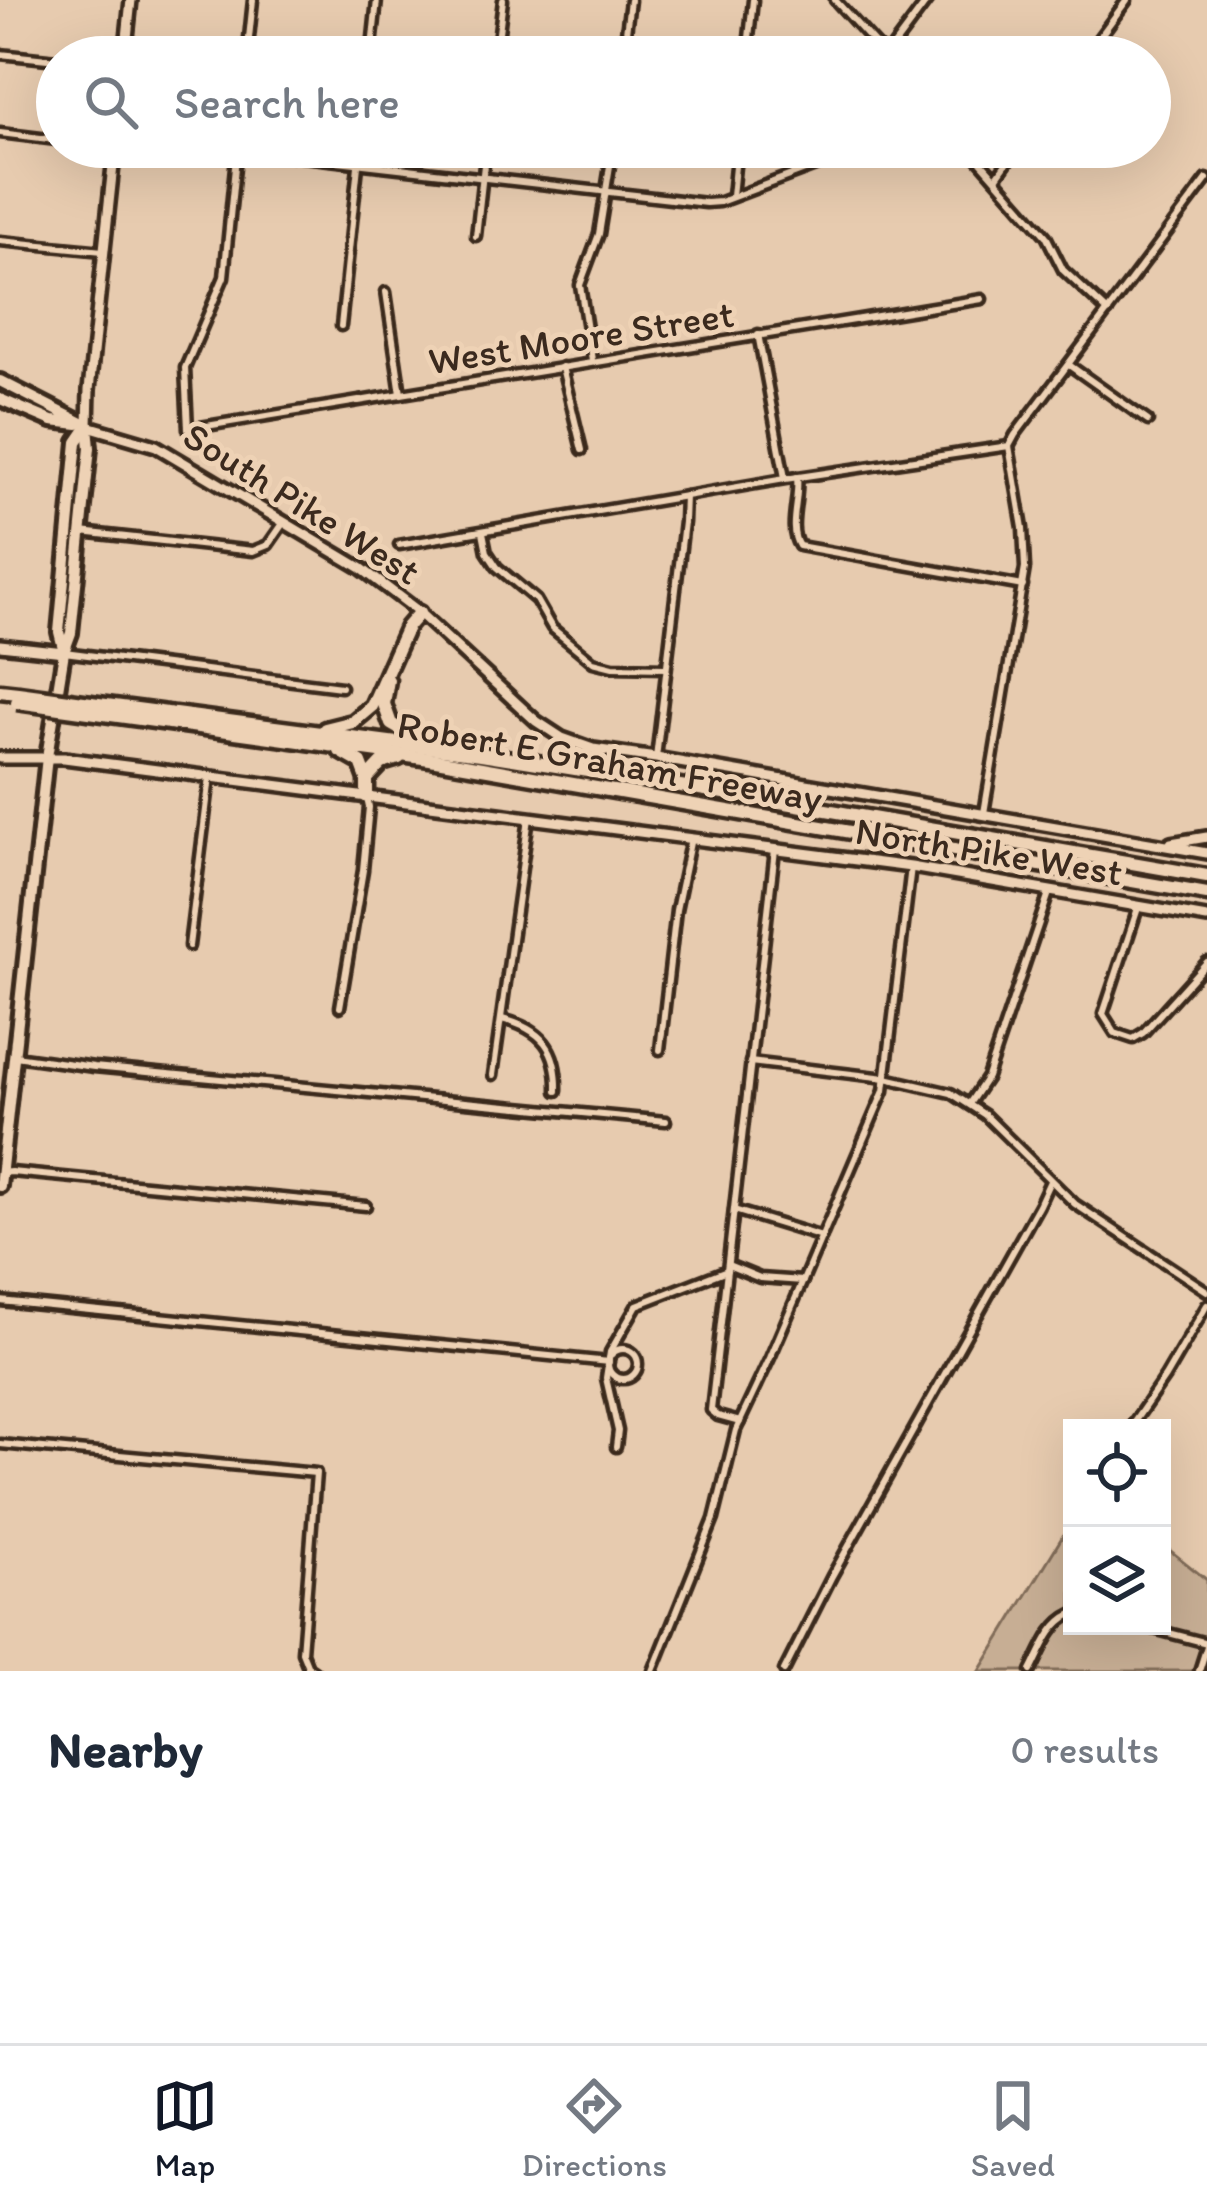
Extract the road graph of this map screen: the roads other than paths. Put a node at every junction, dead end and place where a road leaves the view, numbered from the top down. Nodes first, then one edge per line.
1 (131, 0) edge
2 (253, 0) edge
3 (377, 0) edge
4 (503, 0) edge
5 (630, 0) edge
6 (753, 0) edge
7 (835, 0) edge
8 (928, 0) edge
9 (1127, 0) edge
10 (127, 36) edge
11 (249, 36) edge
12 (373, 36) edge
13 (499, 36) edge
14 (626, 36) edge
15 (749, 36) edge
16 (867, 36) edge
17 (901, 36) edge
18 (1100, 36) edge
19 (0, 54) edge
20 (36, 58) edge
21 (0, 133) edge
22 (36, 137) edge
23 (112, 168) edge
24 (235, 168) edge
25 (358, 168) edge
26 (400, 168) edge
27 (484, 168) edge
28 (610, 168) edge
29 (735, 168) edge
30 (809, 168) edge
31 (986, 168) edge
32 (1002, 168) edge
33 (483, 176) junction
34 (995, 178) junction
35 (1207, 179) edge
36 (607, 190) junction
37 (732, 196) junction
38 (476, 236) dead end
39 (0, 241) edge
40 (104, 251) junction
41 (386, 292) dead end
42 (982, 299) dead end
43 (1108, 312) junction
44 (341, 326) dead end
45 (758, 334) junction
46 (592, 361) junction
47 (1069, 364) junction
48 (562, 367) junction
49 (0, 381) edge
50 (401, 394) junction
51 (0, 399) edge
52 (1148, 422) dead end
53 (88, 426) junction
54 (1009, 446) junction
55 (582, 450) dead end
56 (797, 477) junction
57 (785, 479) junction
58 (685, 496) junction
59 (284, 522) junction
60 (81, 532) junction
61 (483, 532) junction
62 (399, 545) dead end
63 (1023, 586) junction
64 (419, 613) junction
65 (0, 645) edge
66 (395, 650) junction
67 (64, 652) junction
68 (666, 668) junction
69 (341, 686) dead end
70 (0, 695) edge
71 (302, 736) junction
72 (433, 753) junction
73 (0, 758) edge
74 (47, 758) junction
75 (656, 758) junction
76 (210, 777) junction
77 (367, 779) junction
78 (367, 797) junction
79 (983, 817) junction
80 (529, 818) junction
81 (1207, 837) edge
82 (691, 838) junction
83 (1149, 844) junction
84 (775, 849) junction
85 (1207, 853) edge
86 (910, 867) junction
87 (1207, 876) edge
88 (1050, 890) junction
89 (1207, 894) edge
90 (1138, 906) junction
91 (1207, 918) edge
92 (189, 946) dead end
93 (1207, 962) edge
94 (340, 1007) dead end
95 (502, 1019) junction
96 (659, 1051) dead end
97 (14, 1057) junction
98 (750, 1062) junction
99 (493, 1076) dead end
100 (886, 1078) junction
101 (557, 1090) dead end
102 (970, 1104) junction
103 (666, 1121) dead end
104 (1, 1173) edge
105 (1050, 1181) junction
106 (0, 1186) edge
107 (366, 1206) dead end
108 (734, 1210) junction
109 (822, 1237) junction
110 (728, 1268) junction
111 (803, 1282) junction
112 (1207, 1291) edge
113 (0, 1301) edge
114 (1207, 1305) edge
115 (609, 1363) junction
116 (1136, 1419) edge
117 (738, 1426) junction
118 (0, 1444) edge
119 (616, 1447) dead end
120 (1063, 1618) edge
121 (1171, 1634) edge
122 (1207, 1644) edge
123 (314, 1671) edge
124 (653, 1671) edge
125 (784, 1671) edge
126 (1031, 1671) edge
127 (1199, 1671) edge

1 - 10 main road
2 - 11 street
3 - 12 street
4 - 13 street
5 - 14 street
6 - 15 street
7 - 16 street
8 - 17 street
9 - 18 street
19 - 20 street
21 - 22 street
23 - 40 main road
24 - 50 street, West Moore Street
25 - 44 street
26 - 33 street
27 - 33 street
28 - 36 street
29 - 37 street
30 - 37 street
31 - 34 street
32 - 34 street
33 - 36 street
33 - 38 street
34 - 43 street
35 - 43 street
36 - 37 street
36 - 46 street
39 - 40 street
40 - 53 main road
41 - 50 street
42 - 45 street, West Moore Street
43 - 47 street
45 - 46 street, West Moore Street
45 - 57 street
46 - 48 street, West Moore Street
47 - 52 street
47 - 54 street
48 - 50 street, West Moore Street
48 - 55 street
49 - 53 main road
51 - 53 main road
53 - 59 main road, South Pike West
53 - 60 main road
53 - 67 main road
54 - 56 street
54 - 63 street
56 - 57 street
56 - 63 street
57 - 58 street
58 - 61 street
58 - 68 street
59 - 60 street
59 - 64 main road, South Pike West
60 - 67 main road
61 - 62 street
61 - 68 street
63 - 79 street
64 - 66 highway
64 - 75 main road, South Pike West
65 - 67 main road
66 - 71 highway
66 - 72 highway
67 - 69 street
67 - 74 main road
68 - 75 street
70 - 71 highway, Robert E Graham Freeway, bridge
71 - 72 highway, Robert E Graham Freeway
71 - 77 highway
72 - 77 highway
72 - 87 highway, Robert E Graham Freeway
72 - 89 highway, Robert E Graham Freeway
73 - 74 main road, North Pike West
74 - 76 main road, North Pike West
74 - 97 main road
75 - 79 main road, South Pike West
76 - 78 main road, North Pike West
76 - 92 street
77 - 78 highway
78 - 80 main road, North Pike West
78 - 94 street
79 - 83 main road, South Pike West
80 - 82 main road, North Pike West
80 - 95 street
81 - 83 main road
82 - 84 main road, North Pike West
82 - 96 street
83 - 85 main road, South Pike West
84 - 86 main road, North Pike West
84 - 98 street
86 - 88 main road, North Pike West
86 - 100 street
88 - 90 main road, North Pike West
88 - 102 street
90 - 91 main road, North Pike West
90 - 93 street
95 - 99 street
95 - 101 street
97 - 103 street
97 - 104 main road
98 - 100 street
98 - 108 street
100 - 102 street
100 - 109 street
102 - 105 street
104 - 106 main road
104 - 107 street
105 - 112 street
105 - 125 street
108 - 109 street
108 - 110 street
109 - 111 street
110 - 111 street
110 - 115 street
110 - 117 street
111 - 117 street
113 - 115 street
114 - 116 street
115 - 115 street
115 - 119 street
117 - 124 street
118 - 123 street
120 - 126 street
121 - 122 street
122 - 127 street

